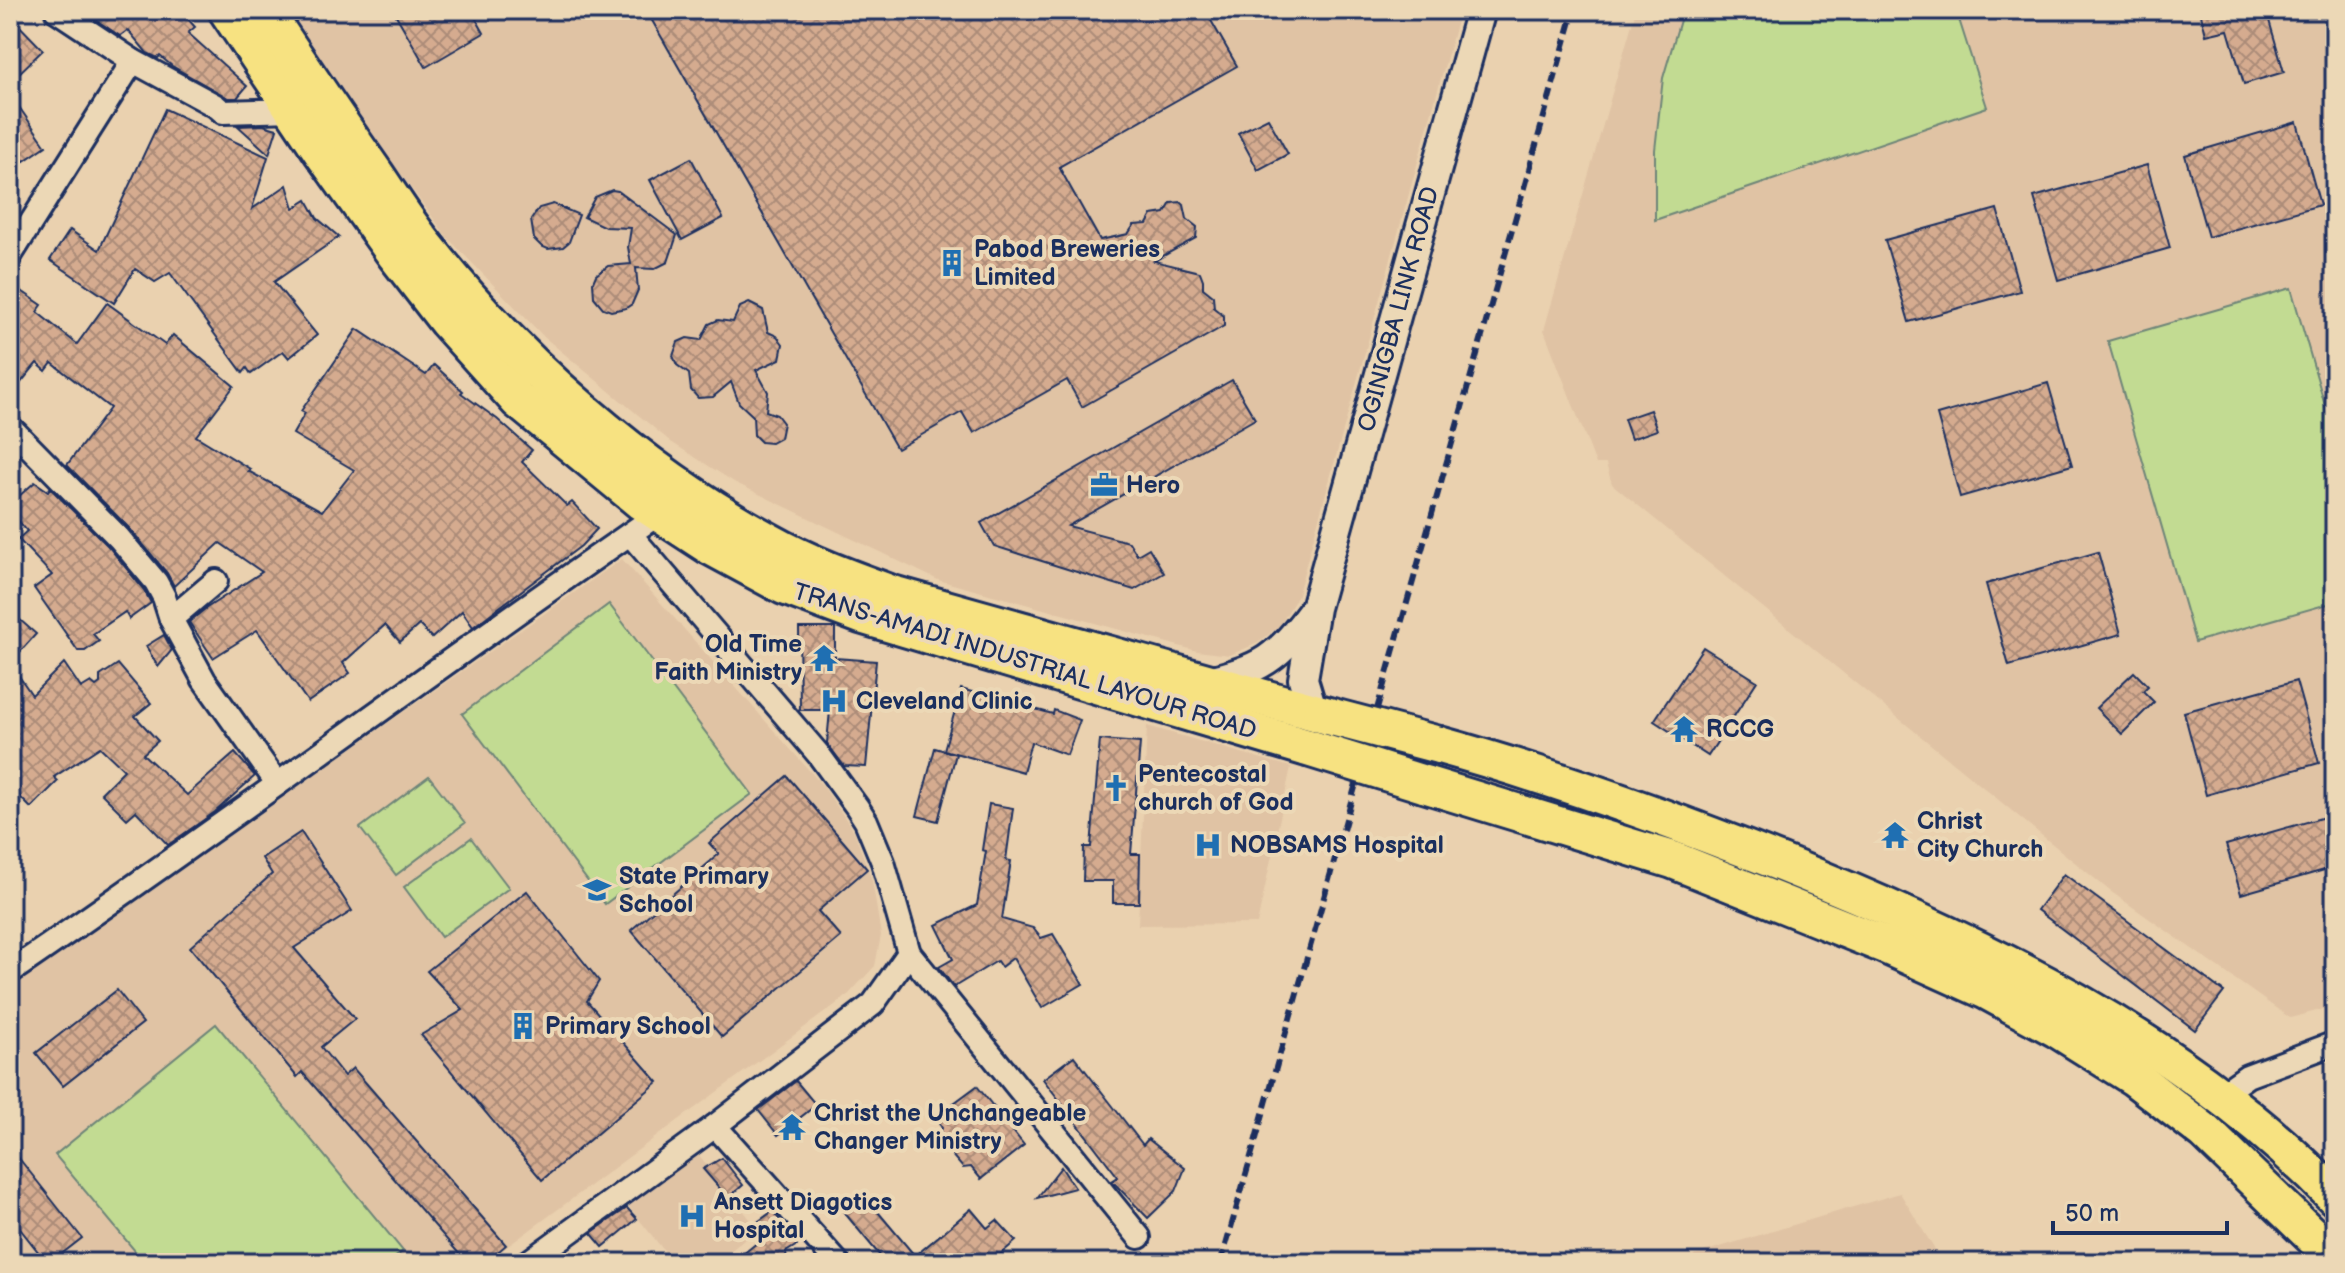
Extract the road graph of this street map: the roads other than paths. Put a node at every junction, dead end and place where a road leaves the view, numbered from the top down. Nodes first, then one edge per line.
1 (56, 10) edge
2 (227, 10) edge
3 (264, 10) edge
4 (1481, 10) edge
5 (133, 61) junction
6 (294, 110) junction
7 (10, 256) edge
8 (10, 427) edge
9 (660, 513) junction
10 (630, 534) junction
11 (216, 581) dead end
12 (1315, 608) junction
13 (171, 619) junction
14 (1204, 682) junction
15 (1317, 713) junction
16 (277, 783) junction
17 (909, 953) junction
18 (10, 972) edge
19 (2335, 1043) edge
20 (2219, 1096) junction
21 (715, 1126) junction
22 (2335, 1197) edge
23 (1139, 1237) dead end
24 (2335, 1258) edge
25 (527, 1263) edge
26 (838, 1263) edge

1 - 5 street
2 - 6 main road, TRANS-AMADI INDUSTRIAL LAYOUR ROAD
3 - 14 main road, TRANS-AMADI INDUSTRIAL LAYOUR ROAD
4 - 12 street, OGINIGBA LINK ROAD
5 - 6 street
5 - 7 street
6 - 9 main road, TRANS-AMADI INDUSTRIAL LAYOUR ROAD
8 - 13 street
9 - 10 street
9 - 24 main road, TRANS-AMADI INDUSTRIAL LAYOUR ROAD, bridge
10 - 16 street
10 - 17 street
11 - 13 street
12 - 14 street
12 - 15 street, OGINIGBA LINK ROAD
13 - 16 street
14 - 15 main road, TRANS-AMADI INDUSTRIAL LAYOUR ROAD
15 - 20 main road, TRANS-AMADI INDUSTRIAL LAYOUR ROAD, bridge
16 - 18 street
17 - 21 street
17 - 23 street
19 - 20 street
20 - 22 main road, TRANS-AMADI INDUSTRIAL LAYOUR ROAD
21 - 25 street
21 - 26 street

